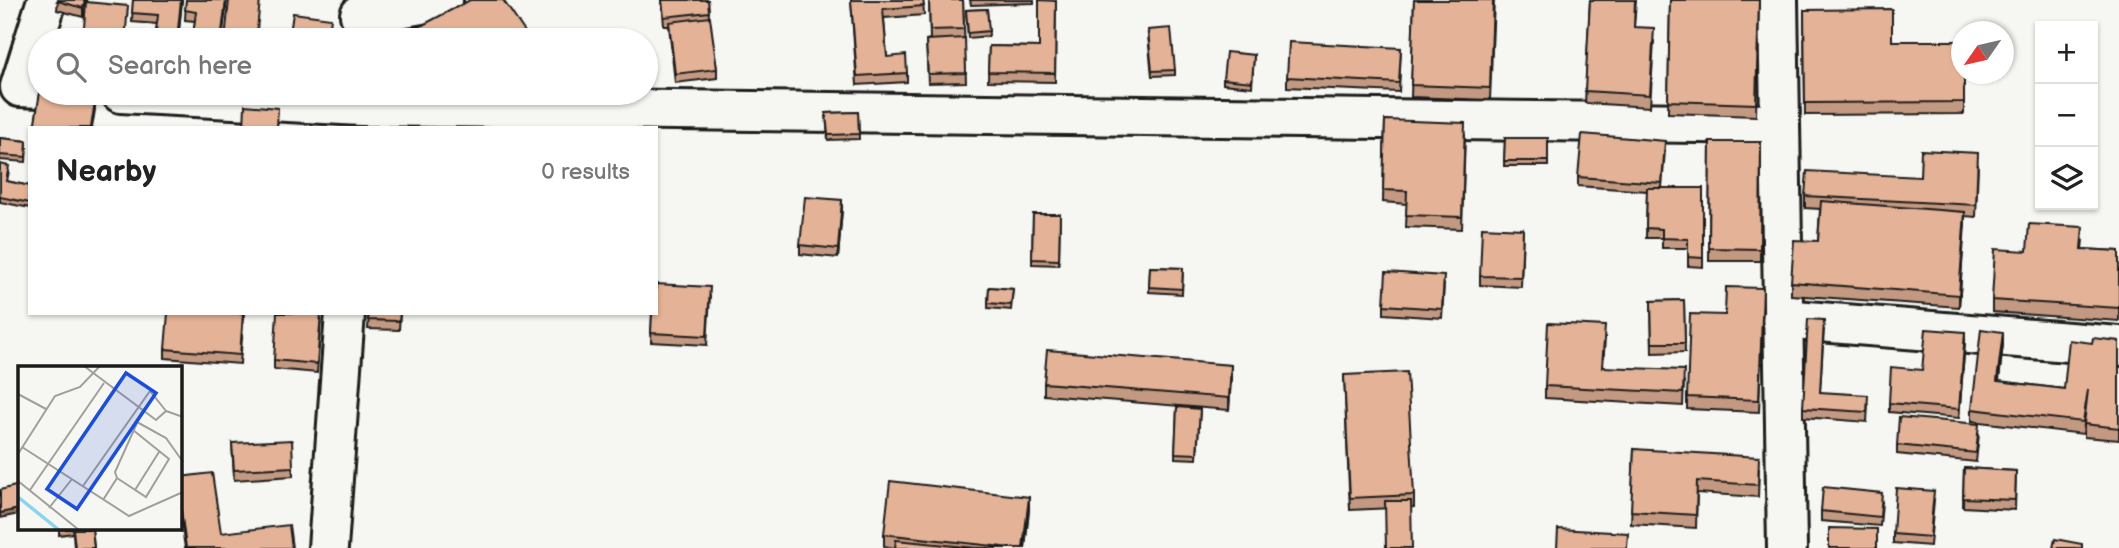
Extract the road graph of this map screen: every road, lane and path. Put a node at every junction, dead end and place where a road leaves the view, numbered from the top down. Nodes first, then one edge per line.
1 (47, 0) edge
2 (443, 0) edge
3 (1778, 0) edge
4 (359, 18) edge
5 (38, 28) edge
6 (28, 61) edge
7 (28, 87) edge
8 (300, 105) edge
9 (360, 109) edge
10 (1779, 124) junction
11 (345, 315) edge
12 (1782, 318) junction
13 (2119, 346) edge
14 (328, 548) edge
15 (1787, 548) edge

1 - 5 street
2 - 4 street
3 - 10 street
6 - 7 street
8 - 9 street
9 - 10 street
10 - 12 street
11 - 14 street
12 - 13 street
12 - 15 street

